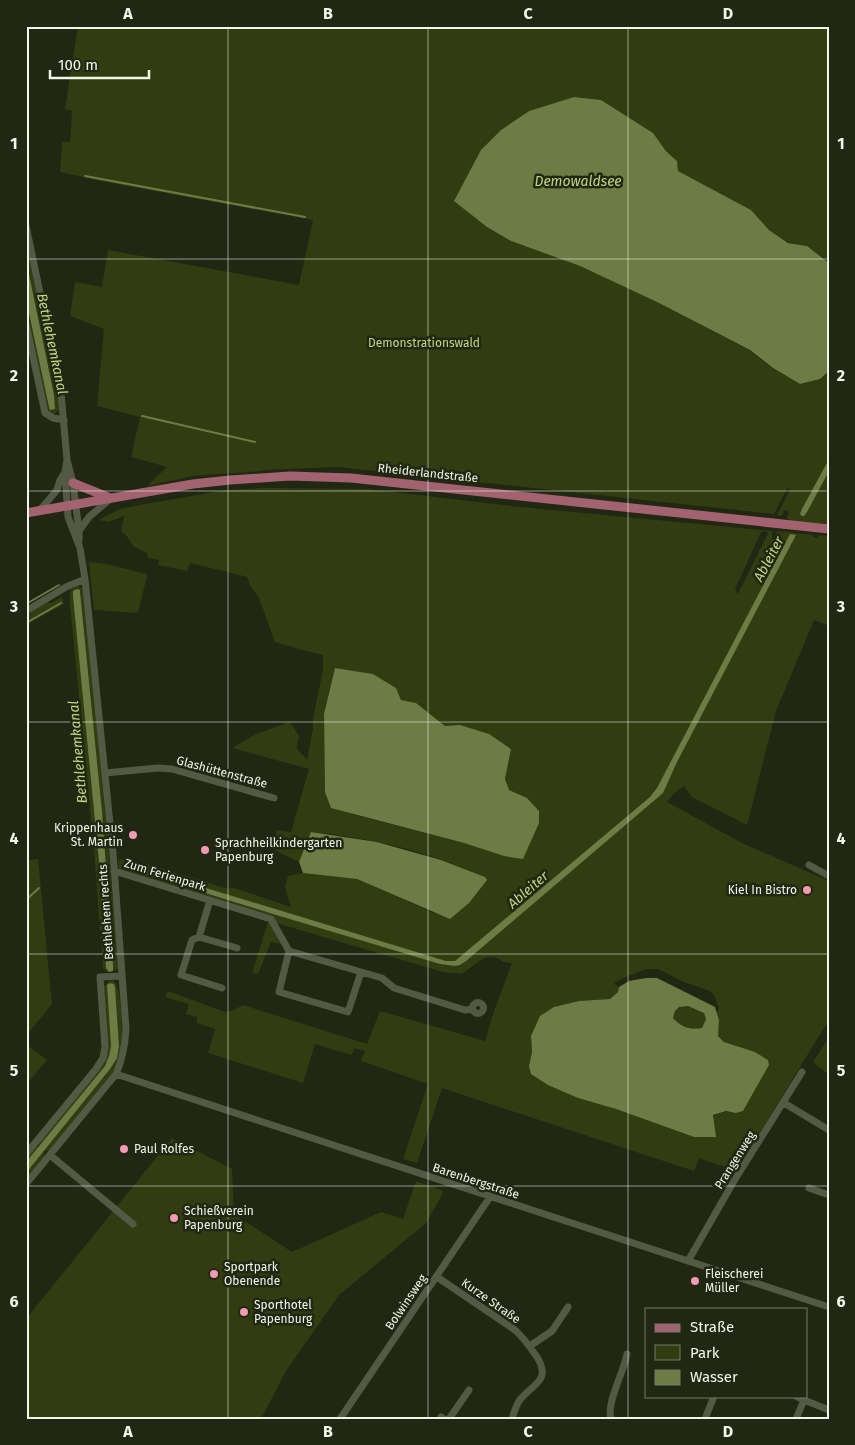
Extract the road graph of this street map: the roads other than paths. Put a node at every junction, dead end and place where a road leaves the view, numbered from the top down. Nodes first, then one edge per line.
1 (26, 226) edge
2 (26, 324) edge
3 (64, 420) junction
4 (68, 460) junction
5 (65, 472) junction
6 (73, 483) junction
7 (111, 498) junction
8 (71, 505) junction
9 (40, 510) junction
10 (26, 512) edge
11 (829, 529) edge
12 (80, 531) junction
13 (80, 548) junction
14 (85, 579) junction
15 (26, 611) edge
16 (105, 773) junction
17 (274, 798) dead end
18 (809, 865) dead end
19 (114, 871) junction
20 (829, 876) edge
21 (210, 900) junction
22 (199, 937) junction
23 (237, 948) dead end
24 (289, 951) junction
25 (360, 972) junction
26 (122, 976) junction
27 (222, 988) dead end
28 (473, 1009) dead end
29 (802, 1072) dead end
30 (116, 1074) junction
31 (784, 1103) junction
32 (829, 1130) edge
33 (26, 1154) edge
34 (50, 1155) junction
35 (26, 1184) edge
36 (809, 1188) dead end
37 (829, 1195) edge
38 (490, 1197) junction
39 (134, 1224) dead end
40 (688, 1261) junction
41 (437, 1277) junction
42 (568, 1307) dead end
43 (829, 1308) edge
44 (530, 1346) junction
45 (627, 1354) dead end
46 (469, 1390) dead end
47 (713, 1398) edge
48 (800, 1398) edge
49 (804, 1400) junction
50 (829, 1410) edge
51 (340, 1419) edge
52 (440, 1419) edge
53 (444, 1419) edge
54 (449, 1419) edge
55 (512, 1419) edge
56 (611, 1419) edge
57 (705, 1419) edge
58 (796, 1419) edge

1 - 3 street, Bethlehem rechts
2 - 3 street
3 - 4 street, Bethlehem rechts
4 - 5 street, Bethlehem rechts
4 - 6 street, Bethlehem rechts
5 - 8 street, Bethlehem rechts
5 - 9 street, Bethlehem rechts
6 - 7 main road
6 - 8 street, Bethlehem rechts
7 - 8 main road, Rheiderlandstraße
7 - 11 main road, Rheiderlandstraße
7 - 12 street
8 - 9 main road, Rheiderlandstraße
8 - 12 street, Bethlehem rechts
8 - 13 street, Bethlehem rechts
9 - 10 main road, Rheiderlandstraße
12 - 13 street, Bethlehem rechts
13 - 14 street, Bethlehem rechts
14 - 15 street
14 - 16 street, Bethlehem rechts
16 - 17 street, Glashüttenstraße
16 - 19 street, Bethlehem rechts
18 - 20 street
19 - 21 street, Zum Ferienpark
19 - 26 street, Bethlehem rechts
21 - 22 street, Zum Ferienpark
21 - 24 street, Zum Ferienpark
22 - 23 street
22 - 27 street, Zum Ferienpark
24 - 25 street
24 - 25 street
25 - 28 street
26 - 30 street, Bethlehem rechts
26 - 33 street
29 - 31 street, Prangenweg
30 - 34 street, Bethlehem rechts
30 - 38 street, Barenbergstraße
31 - 32 street
31 - 40 street, Prangenweg
34 - 35 street, Bethlehem rechts
34 - 39 street
36 - 37 street
38 - 40 street, Barenbergstraße
38 - 41 street, Bolwinsweg
40 - 43 street, Barenbergstraße
41 - 44 street, Kurze Straße
41 - 51 street, Bolwinsweg
42 - 44 street
44 - 55 street, Kurze Straße
45 - 56 street
46 - 54 street
47 - 57 street
48 - 49 street
49 - 50 street
49 - 58 street
52 - 53 street

